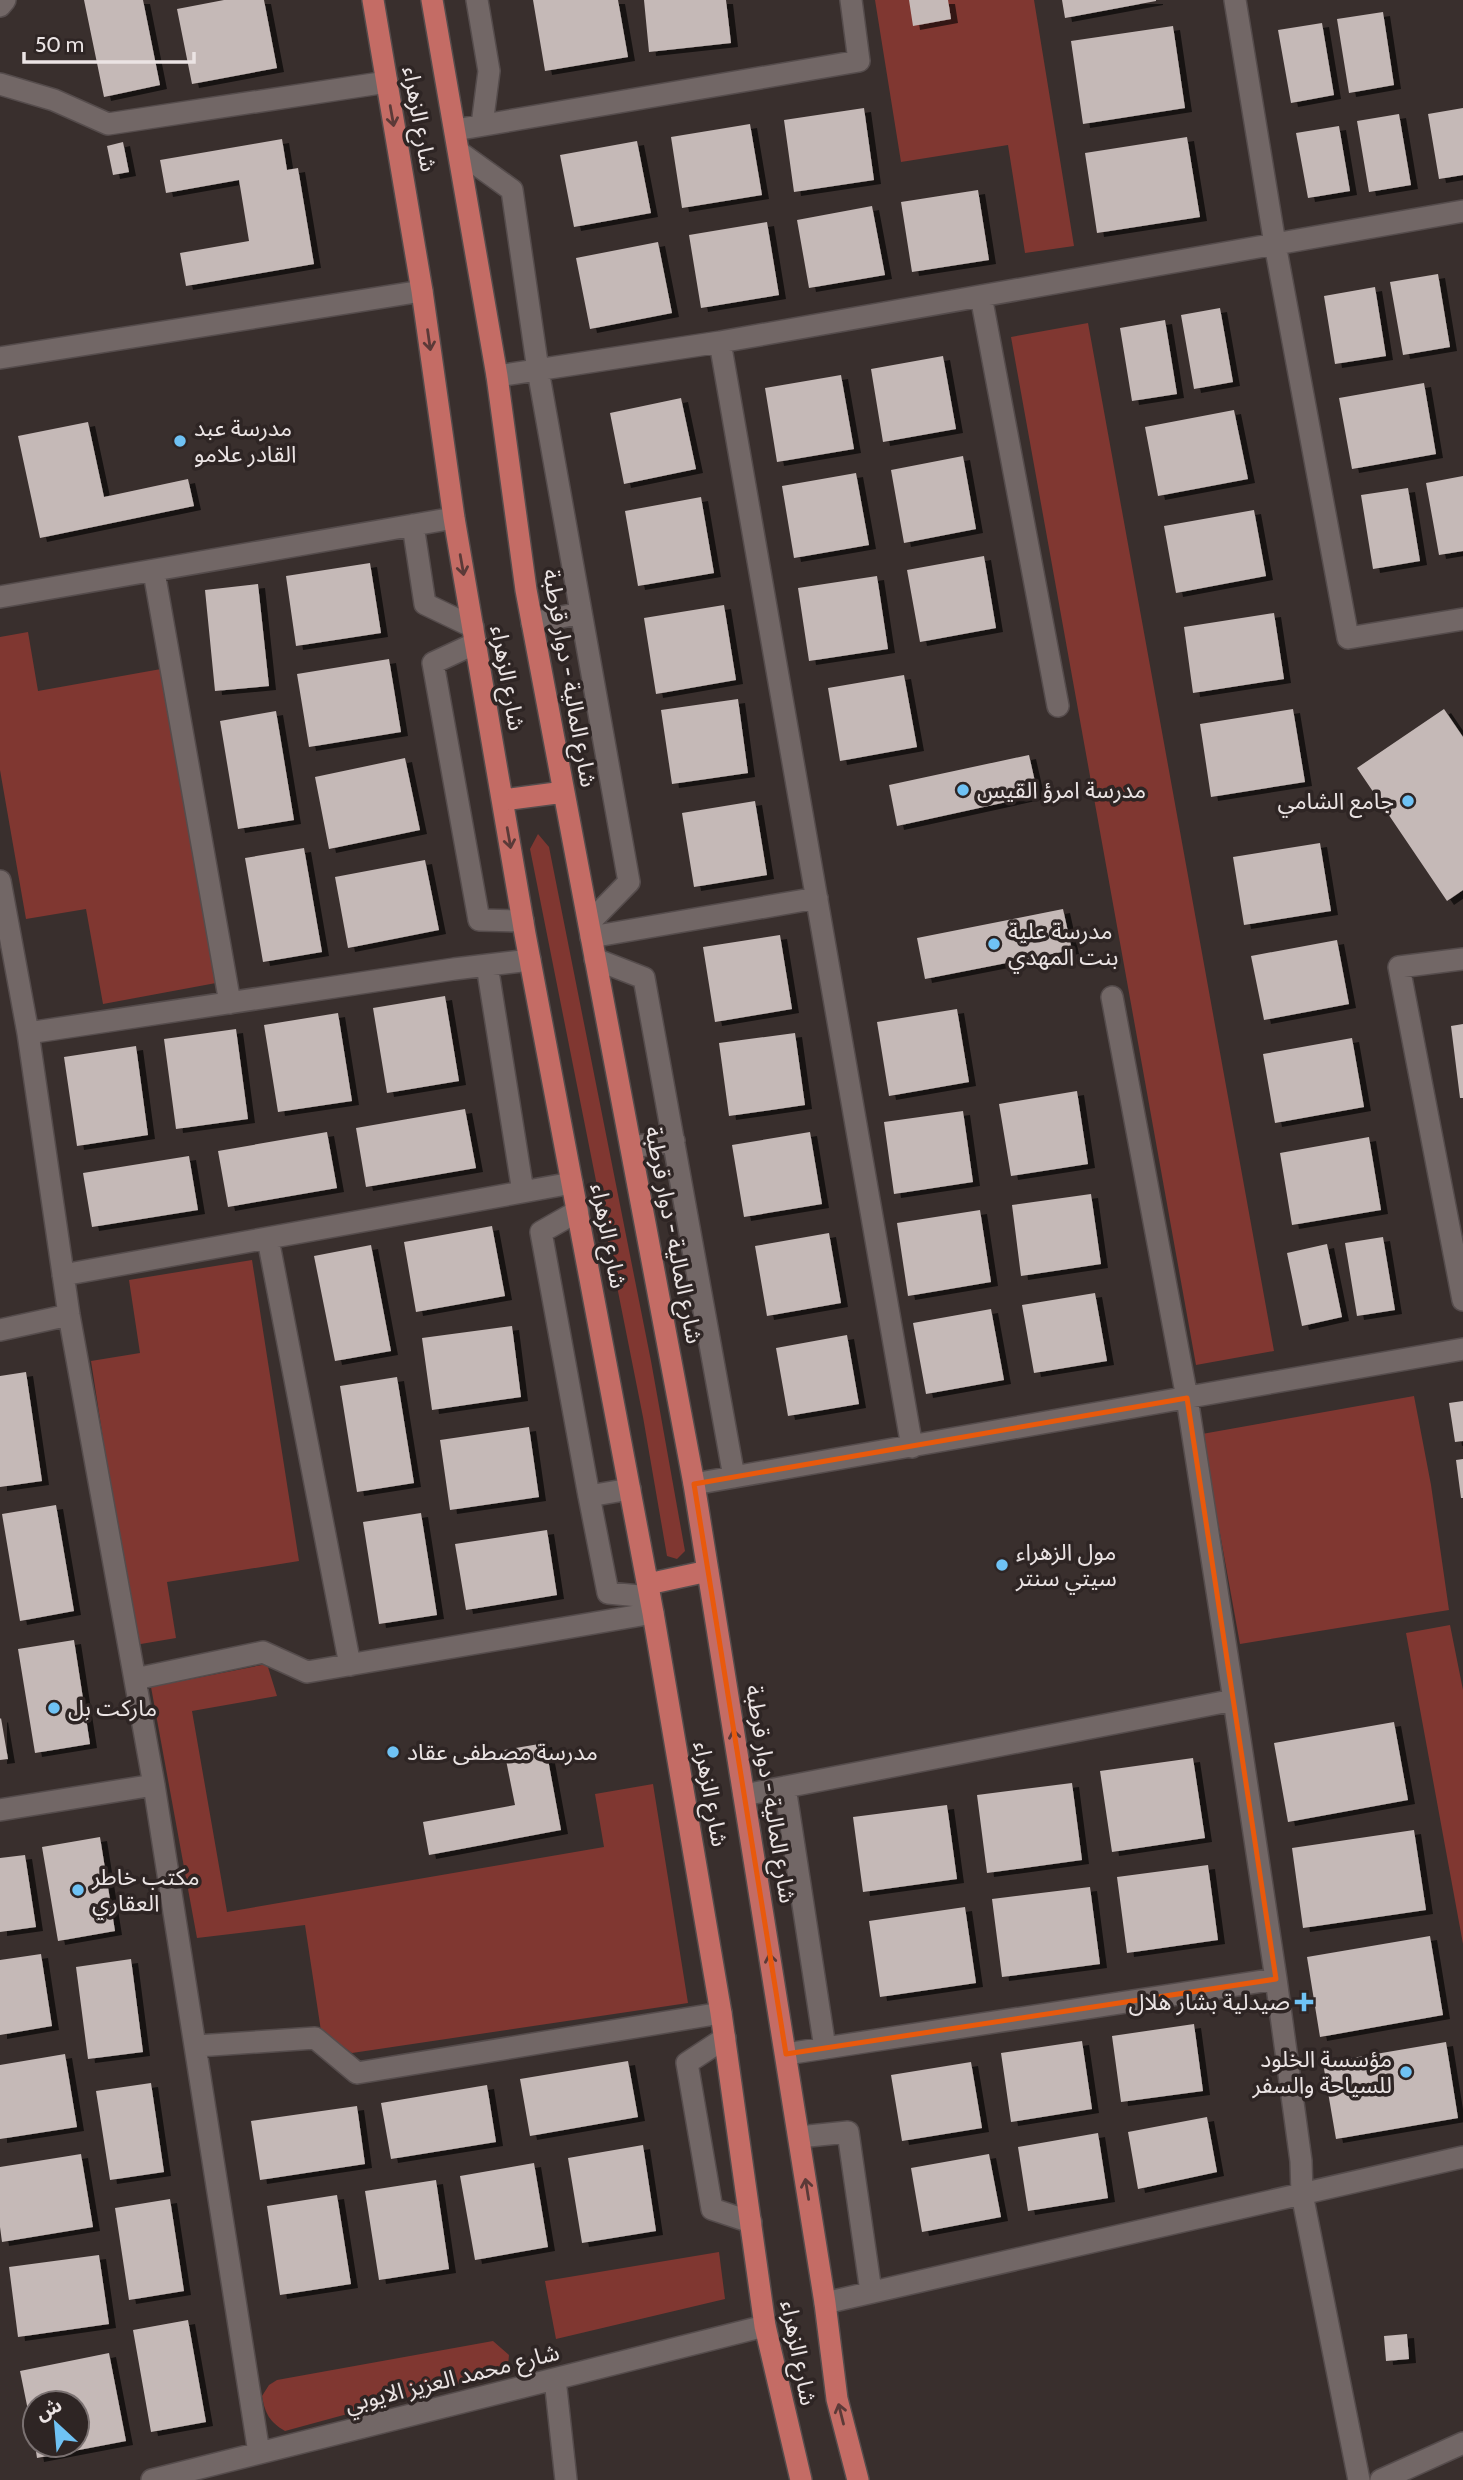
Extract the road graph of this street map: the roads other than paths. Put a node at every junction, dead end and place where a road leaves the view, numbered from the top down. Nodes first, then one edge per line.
1 (5, 0) edge
2 (373, 0) edge
3 (432, 0) edge
4 (477, 0) edge
5 (850, 0) edge
6 (1235, 0) edge
7 (0, 6) edge
8 (387, 82) junction
9 (0, 84) edge
10 (482, 125) junction
11 (456, 130) junction
12 (459, 152) junction
13 (1463, 211) edge
14 (1275, 244) junction
15 (422, 290) junction
16 (981, 296) junction
17 (720, 342) junction
18 (0, 358) edge
19 (538, 370) junction
20 (497, 376) junction
21 (454, 518) junction
22 (413, 525) junction
23 (154, 572) junction
24 (0, 597) edge
25 (581, 613) junction
26 (1463, 618) edge
27 (532, 624) junction
28 (474, 635) junction
29 (1058, 706) dead end
30 (564, 792) junction
31 (503, 800) junction
32 (0, 881) edge
33 (0, 887) edge
34 (817, 898) junction
35 (523, 921) junction
36 (590, 930) junction
37 (595, 959) junction
38 (1463, 959) edge
39 (530, 960) junction
40 (487, 965) junction
41 (1112, 997) dead end
42 (230, 1003) junction
43 (28, 1033) junction
44 (674, 1141) junction
45 (631, 1147) junction
46 (572, 1183) junction
47 (523, 1192) junction
48 (578, 1211) junction
49 (268, 1239) junction
50 (64, 1275) junction
51 (1463, 1300) edge
52 (69, 1315) junction
53 (0, 1330) edge
54 (1463, 1349) edge
55 (1187, 1398) junction
56 (912, 1447) junction
57 (734, 1477) junction
58 (694, 1484) junction
59 (630, 1489) junction
60 (589, 1496) junction
61 (708, 1571) junction
62 (650, 1598) junction
63 (350, 1665) junction
64 (135, 1679) junction
65 (1234, 1700) junction
66 (154, 1785) junction
67 (785, 1787) junction
68 (744, 1795) junction
69 (0, 1810) edge
70 (1276, 1979) junction
71 (721, 2013) junction
72 (725, 2038) junction
73 (197, 2046) junction
74 (825, 2048) junction
75 (786, 2054) junction
76 (799, 2137) junction
77 (1463, 2157) edge
78 (1302, 2194) junction
79 (751, 2222) junction
80 (871, 2292) junction
81 (825, 2303) junction
82 (765, 2326) junction
83 (555, 2379) junction
84 (1463, 2443) edge
85 (259, 2453) junction
86 (152, 2480) edge
87 (566, 2480) edge
88 (801, 2480) edge
89 (858, 2480) edge
90 (1359, 2480) edge
91 (1381, 2480) edge

1 - 7 street
2 - 8 main road, شارع الزهراء
3 - 11 main road, شارع المالية - دوار قرطبة
4 - 10 street
5 - 10 street
6 - 14 street
8 - 9 street
8 -> 15 main road, شارع الزهراء
10 - 11 street
11 - 12 main road, شارع المالية - دوار قرطبة
12 - 19 street
12 - 20 main road, شارع المالية - دوار قرطبة
13 - 14 street
14 - 16 street
14 - 26 street
15 - 18 street
15 -> 21 main road, شارع الزهراء
16 - 17 street
16 - 29 street
17 - 19 street
17 - 34 street
19 - 20 street
19 - 25 street
20 - 27 main road, شارع المالية - دوار قرطبة
21 - 22 street
21 -> 28 main road, شارع الزهراء
22 - 23 street
22 - 28 street
23 - 24 street
23 - 42 street
25 - 27 street
25 - 36 street
27 - 30 main road, شارع المالية - دوار قرطبة
28 - 31 main road, شارع الزهراء
28 - 35 street
30 - 31 main road
30 - 36 main road, شارع المالية - دوار قرطبة
31 -> 35 main road, شارع الزهراء
32 - 33 street
33 - 43 street
34 - 36 street
34 - 56 street
35 - 39 main road, شارع الزهراء
36 - 37 main road, شارع المالية - دوار قرطبة
37 - 44 street
37 - 45 main road, شارع المالية - دوار قرطبة
38 - 51 street
39 - 40 street
39 - 46 main road, شارع الزهراء
40 - 42 street
40 - 47 street
41 - 55 street
42 - 43 street
43 - 50 street
44 - 45 street
44 - 57 street
45 - 58 main road, شارع المالية - دوار قرطبة
46 - 47 street
46 - 48 main road, شارع الزهراء
47 - 49 street
48 - 59 main road, شارع الزهراء
48 - 60 street
49 - 50 street
49 - 63 street
50 - 52 street
52 - 53 street
52 - 64 street
54 - 55 street
55 - 56 street
55 - 65 street
56 - 57 street
57 - 58 street
58 - 61 main road, شارع المالية - دوار قرطبة
59 - 60 street
59 - 62 main road, شارع الزهراء
60 - 62 street
61 - 62 main road
68 -> 61 main road, شارع المالية - دوار قرطبة
62 - 63 street
62 - 71 main road, شارع الزهراء
63 - 64 street
64 - 66 street
65 - 67 street
65 - 70 street
66 - 69 street
66 - 73 street
67 - 68 street
67 - 74 street
75 -> 68 main road, شارع المالية - دوار قرطبة
70 - 74 street
70 - 78 street
71 - 72 main road, شارع الزهراء
71 - 73 street
72 - 79 main road, شارع الزهراء
72 - 79 street
73 - 85 street
74 - 75 street
75 - 76 main road, شارع المالية - دوار قرطبة
76 - 80 street
81 -> 76 main road, شارع المالية - دوار قرطبة
77 - 78 street
78 - 80 street
78 - 90 street
79 - 82 main road, شارع الزهراء
80 - 81 street
89 -> 81 main road, شارع المالية - دوار قرطبة
82 - 83 street, شارع محمد العزيز الايوبي
82 - 88 main road, شارع الزهراء
83 - 85 street, شارع محمد العزيز الايوبي
83 - 87 street
84 - 91 street
85 - 86 street, شارع محمد العزيز الايوبي

